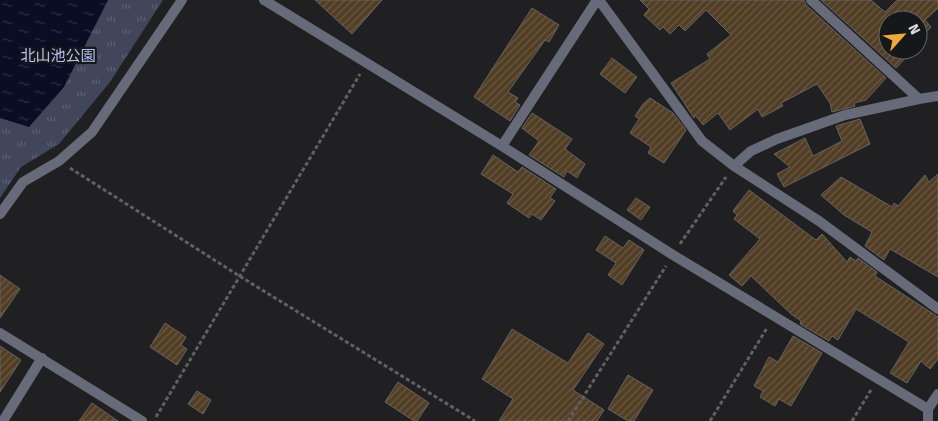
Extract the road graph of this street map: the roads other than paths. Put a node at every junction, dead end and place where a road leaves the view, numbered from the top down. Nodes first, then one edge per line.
1 (182, 0) edge
2 (264, 0) edge
3 (598, 0) edge
4 (811, 0) edge
5 (938, 96) edge
6 (919, 99) junction
7 (502, 146) junction
8 (734, 166) junction
9 (0, 214) edge
10 (938, 309) edge
11 (0, 333) edge
12 (42, 358) junction
13 (938, 394) edge
14 (928, 408) junction
15 (3, 421) edge
16 (142, 421) edge
17 (928, 421) edge

1 - 9 street
2 - 7 street
3 - 7 street
3 - 8 street
4 - 6 street
5 - 6 street
6 - 8 street
7 - 14 street
8 - 10 street
11 - 12 street
12 - 15 street
12 - 16 street
13 - 14 street
14 - 17 street

